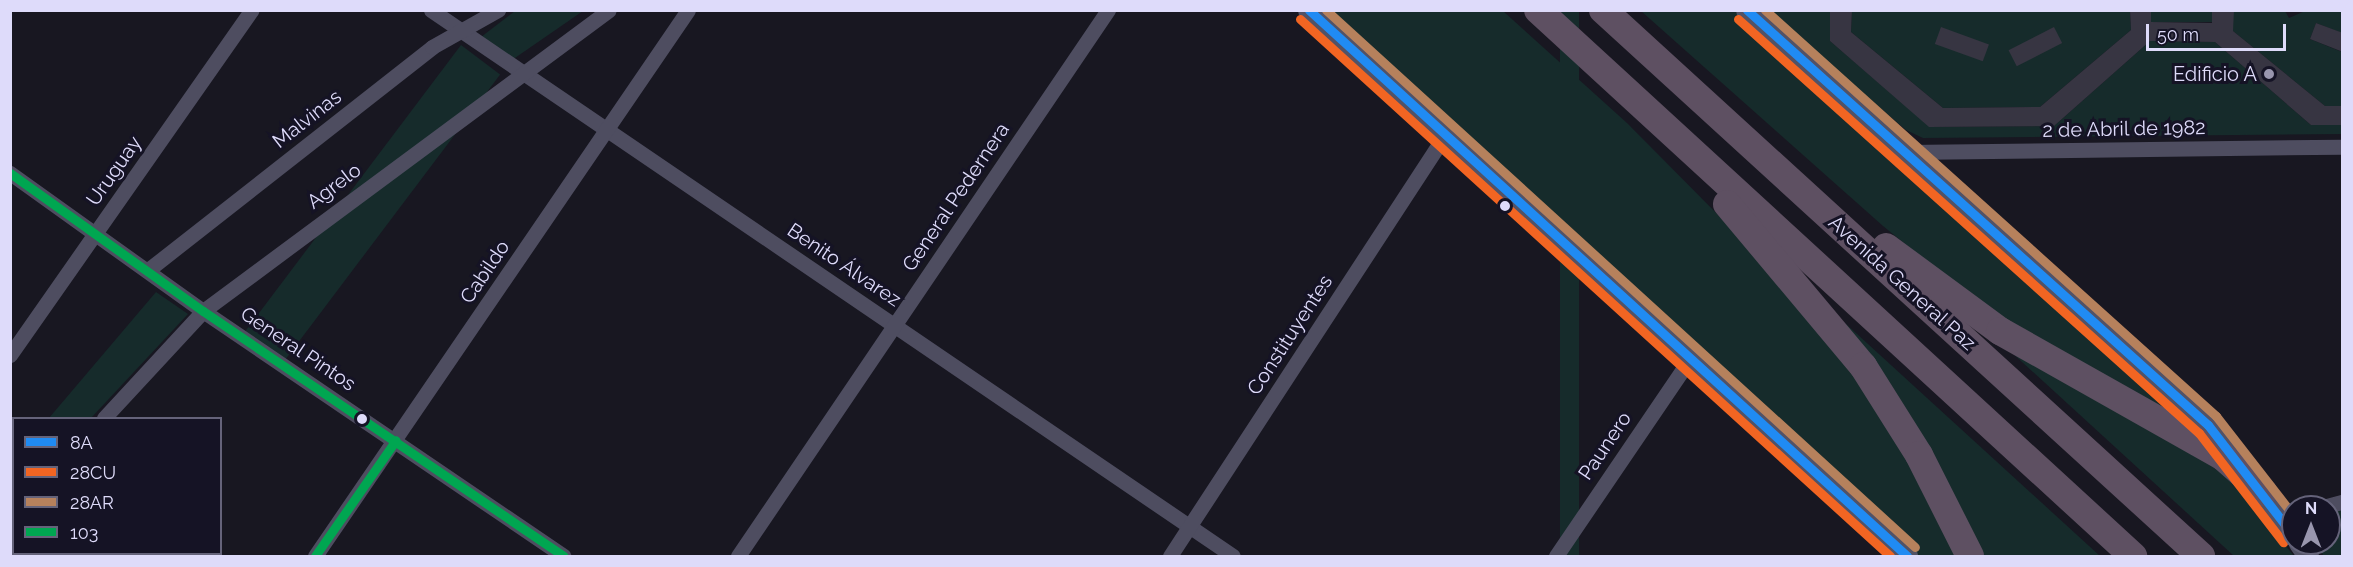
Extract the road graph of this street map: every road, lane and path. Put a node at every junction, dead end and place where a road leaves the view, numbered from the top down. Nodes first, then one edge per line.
1 (252, 10) edge
2 (431, 10) edge
3 (498, 10) edge
4 (609, 10) edge
5 (688, 10) edge
6 (1108, 10) edge
7 (1308, 10) edge
8 (1538, 10) edge
9 (1603, 10) edge
10 (1746, 10) edge
11 (462, 33) junction
12 (520, 73) junction
13 (1665, 128) junction
14 (606, 131) junction
15 (1445, 135) junction
16 (2343, 147) edge
17 (1906, 152) junction
18 (1762, 155) junction
19 (10, 173) edge
20 (96, 233) junction
21 (148, 270) junction
22 (203, 311) junction
23 (896, 324) junction
24 (10, 355) edge
25 (1689, 360) junction
26 (105, 417) edge
27 (396, 440) junction
28 (2263, 492) junction
29 (2281, 510) edge
30 (1190, 528) junction
31 (1898, 553) edge
32 (315, 556) edge
33 (564, 556) edge
34 (738, 556) edge
35 (1170, 556) edge
36 (1233, 556) edge
37 (1556, 556) edge
38 (1970, 556) edge
39 (2133, 556) edge
40 (2201, 556) edge

1 - 20 street, Uruguay
2 - 11 street, Benito Álvarez
3 - 11 street, Malvinas
4 - 12 street, Agrelo
5 - 14 street, Cabildo
6 - 23 street, General Pedernera
7 - 15 street
8 - 13 highway
9 - 18 highway, Avenida General Paz
10 - 17 street
11 - 12 street, Benito Álvarez
11 - 21 street, Malvinas
12 - 14 street, Benito Álvarez
12 - 22 street, Agrelo
13 - 38 highway
13 - 39 highway
14 - 23 street, Benito Álvarez
14 - 27 street, Cabildo
15 - 25 street
15 - 30 street, Constituyentes
16 - 17 street, 2 de Abril de 1982
17 - 28 street
18 - 28 highway
18 - 40 highway, Avenida General Paz
19 - 20 street, General Pintos
20 - 21 street, General Pintos
20 - 24 street, Uruguay
21 - 22 street, General Pintos
22 - 26 street, Agrelo
22 - 27 street, General Pintos
23 - 30 street, Benito Álvarez
23 - 34 street, General Pedernera
25 - 31 street
25 - 37 street, Paunero
27 - 32 street, Cabildo
27 - 33 street, General Pintos
28 - 29 street
30 - 35 street, Constituyentes
30 - 36 street, Benito Álvarez

